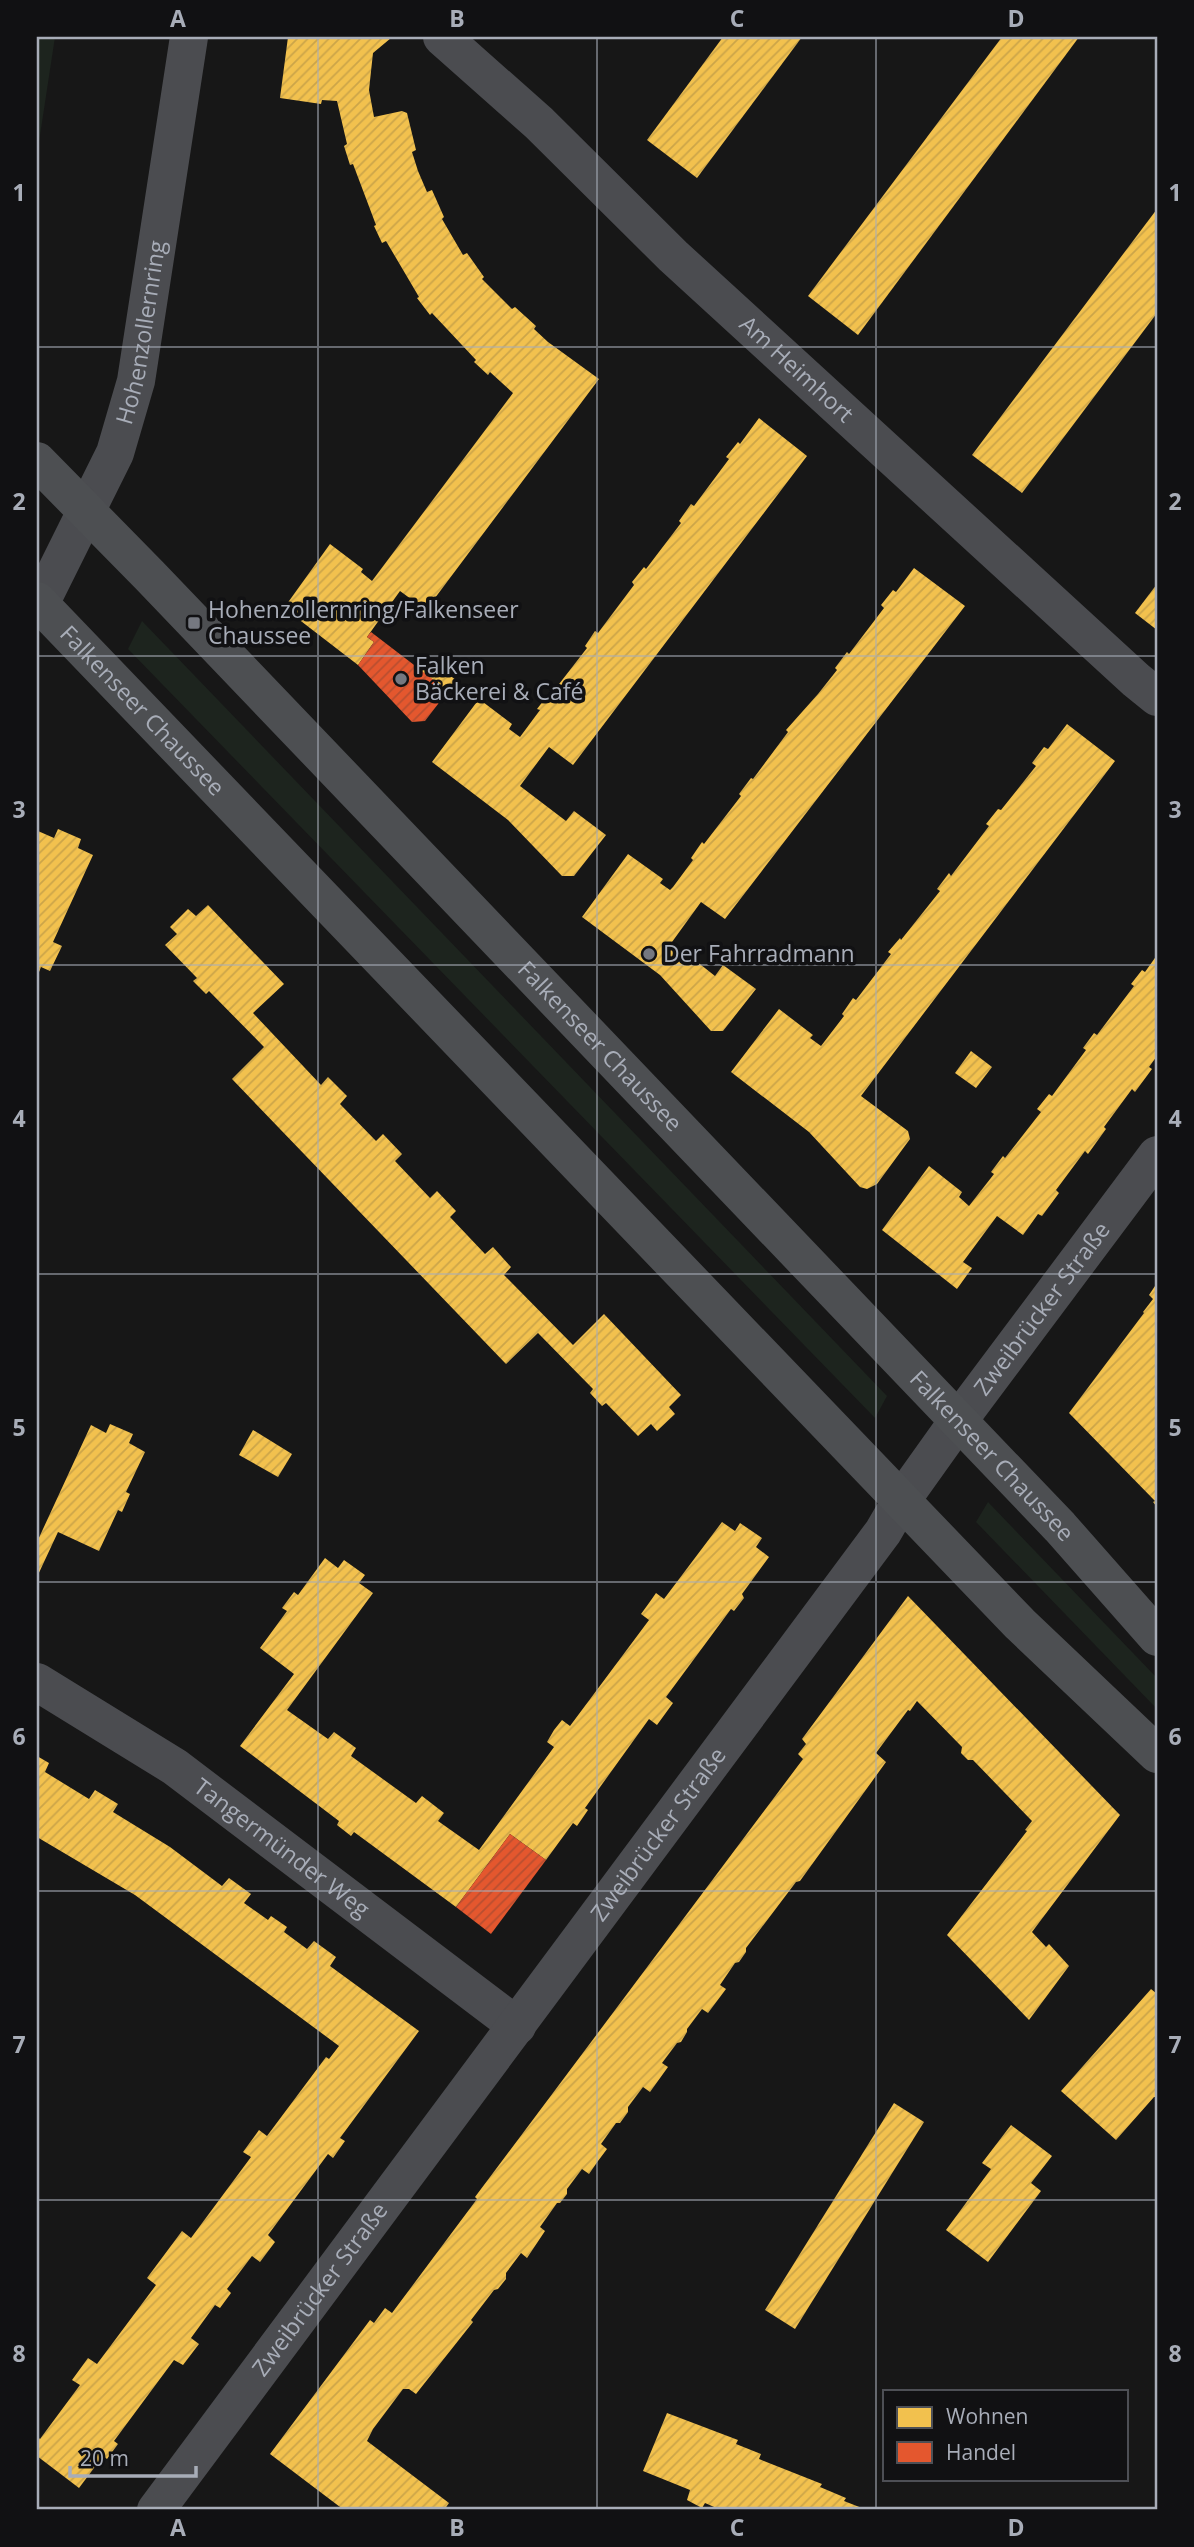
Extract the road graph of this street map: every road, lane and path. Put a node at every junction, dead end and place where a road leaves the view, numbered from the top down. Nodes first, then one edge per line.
1 (189, 37) edge
2 (442, 37) edge
3 (37, 461) edge
4 (86, 510) junction
5 (38, 605) edge
6 (1157, 697) edge
7 (1157, 1155) edge
8 (958, 1421) junction
9 (901, 1501) junction
10 (1157, 1637) edge
11 (37, 1682) edge
12 (1157, 1754) edge
13 (517, 2026) junction
14 (156, 2510) edge

1 - 4 street, Hohenzollernring
2 - 6 street, Am Heimhort
3 - 4 main road, Falkenseer Chaussee
4 - 5 street, Hohenzollernring
4 - 8 main road, Falkenseer Chaussee
5 - 9 main road, Falkenseer Chaussee
7 - 8 street, Zweibrücker Straße
8 - 9 street, Zweibrücker Straße
8 - 10 main road, Falkenseer Chaussee
9 - 12 main road, Falkenseer Chaussee
9 - 13 street, Zweibrücker Straße
11 - 13 street, Tangermünder Weg
13 - 14 street, Zweibrücker Straße

